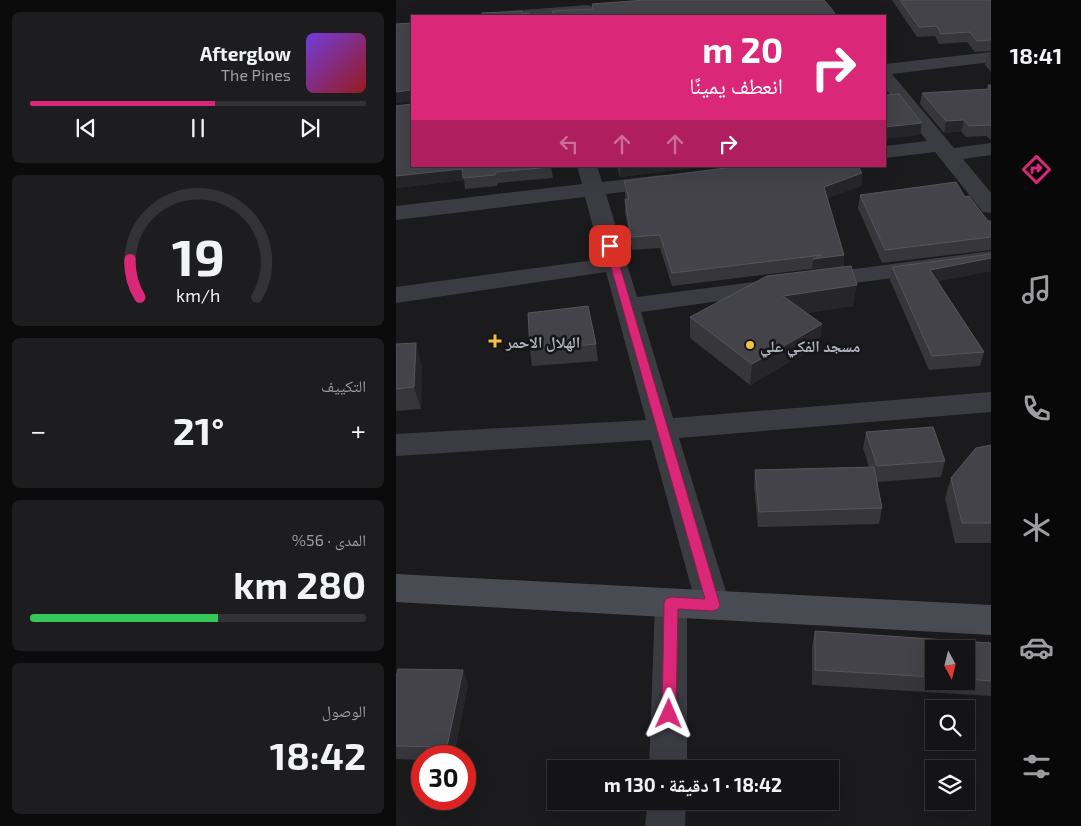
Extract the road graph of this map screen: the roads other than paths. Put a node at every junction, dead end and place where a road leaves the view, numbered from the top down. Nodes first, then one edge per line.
1 (600, 8) edge
2 (542, 10) edge
3 (515, 15) edge
4 (991, 57) edge
5 (886, 69) edge
6 (886, 78) edge
7 (991, 149) edge
8 (944, 150) junction
9 (886, 152) edge
10 (590, 178) edge
11 (681, 179) edge
12 (991, 207) edge
13 (396, 213) edge
14 (991, 258) edge
15 (615, 264) junction
16 (396, 294) edge
17 (627, 306) junction
18 (991, 402) edge
19 (663, 429) junction
20 (396, 446) edge
21 (396, 588) edge
22 (671, 603) junction
23 (713, 605) junction
24 (991, 620) edge
25 (668, 760) edge
26 (666, 810) edge
27 (665, 826) edge

1 - 2 street
2 - 3 street
4 - 5 street
6 - 8 street
7 - 8 street
8 - 9 street
8 - 12 street
10 - 11 street
10 - 13 street
10 - 15 street
14 - 17 street
15 - 16 street
15 - 17 street
17 - 19 street
18 - 19 street
19 - 20 street
19 - 23 street
21 - 22 street
22 - 23 street
22 - 25 street
23 - 24 street
26 - 27 street

